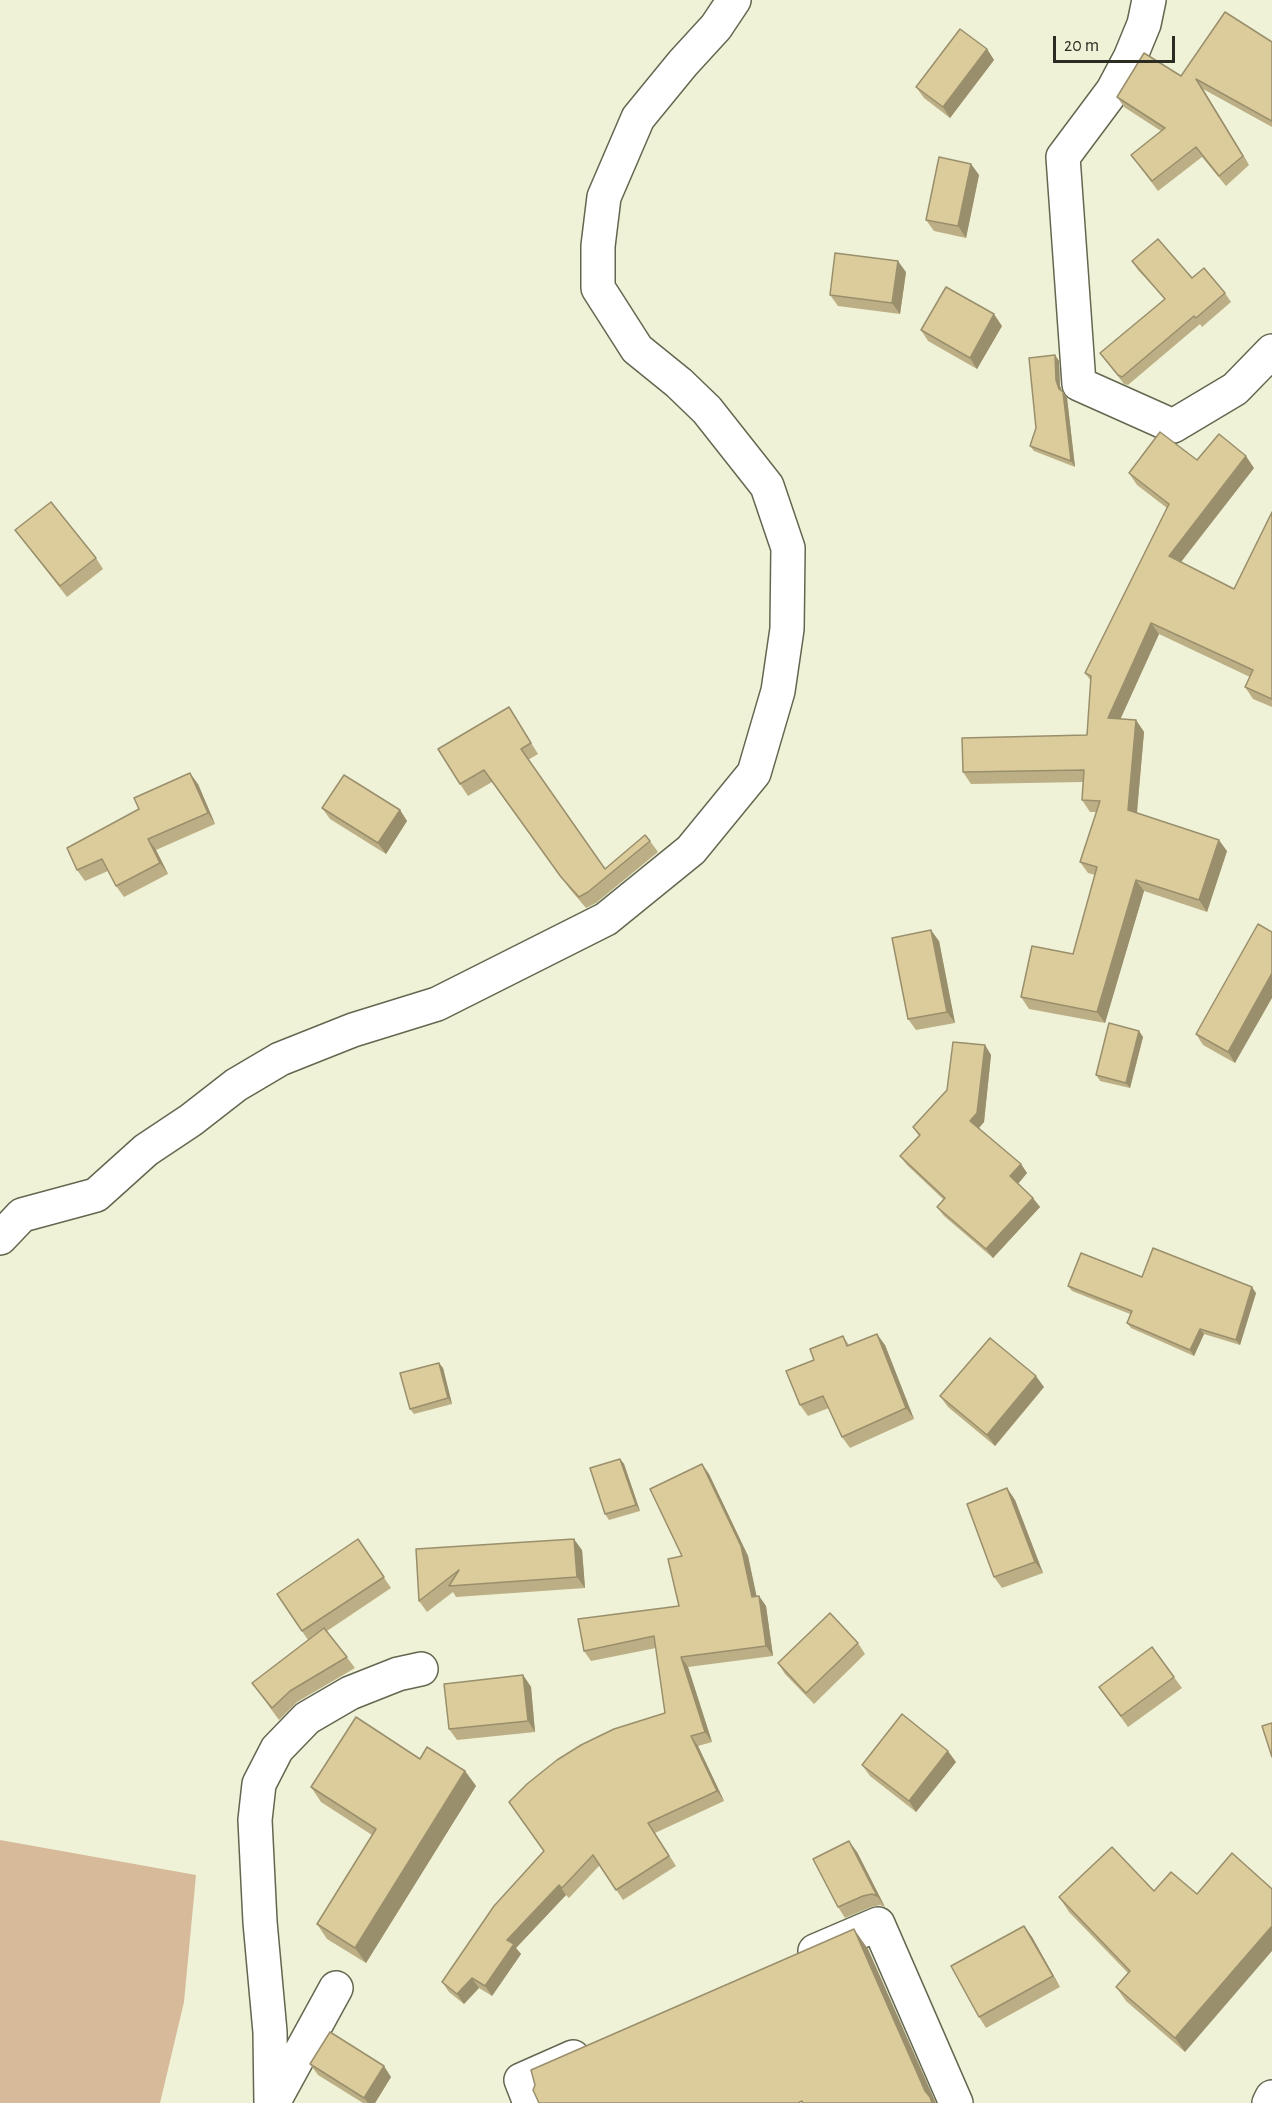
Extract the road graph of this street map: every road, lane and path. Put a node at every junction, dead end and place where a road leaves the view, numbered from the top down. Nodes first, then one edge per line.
1 (734, 0) edge
2 (1149, 0) edge
3 (1272, 351) edge
4 (0, 1238) edge
5 (421, 1669) dead end
6 (791, 1962) edge
7 (336, 1988) dead end
8 (596, 2047) edge
9 (1272, 2097) edge
10 (272, 2103) edge
11 (530, 2103) edge
12 (956, 2103) edge
13 (1269, 2103) edge

1 - 4 street
2 - 3 street
5 - 10 street
6 - 12 street
7 - 10 street
8 - 11 street
9 - 13 street

